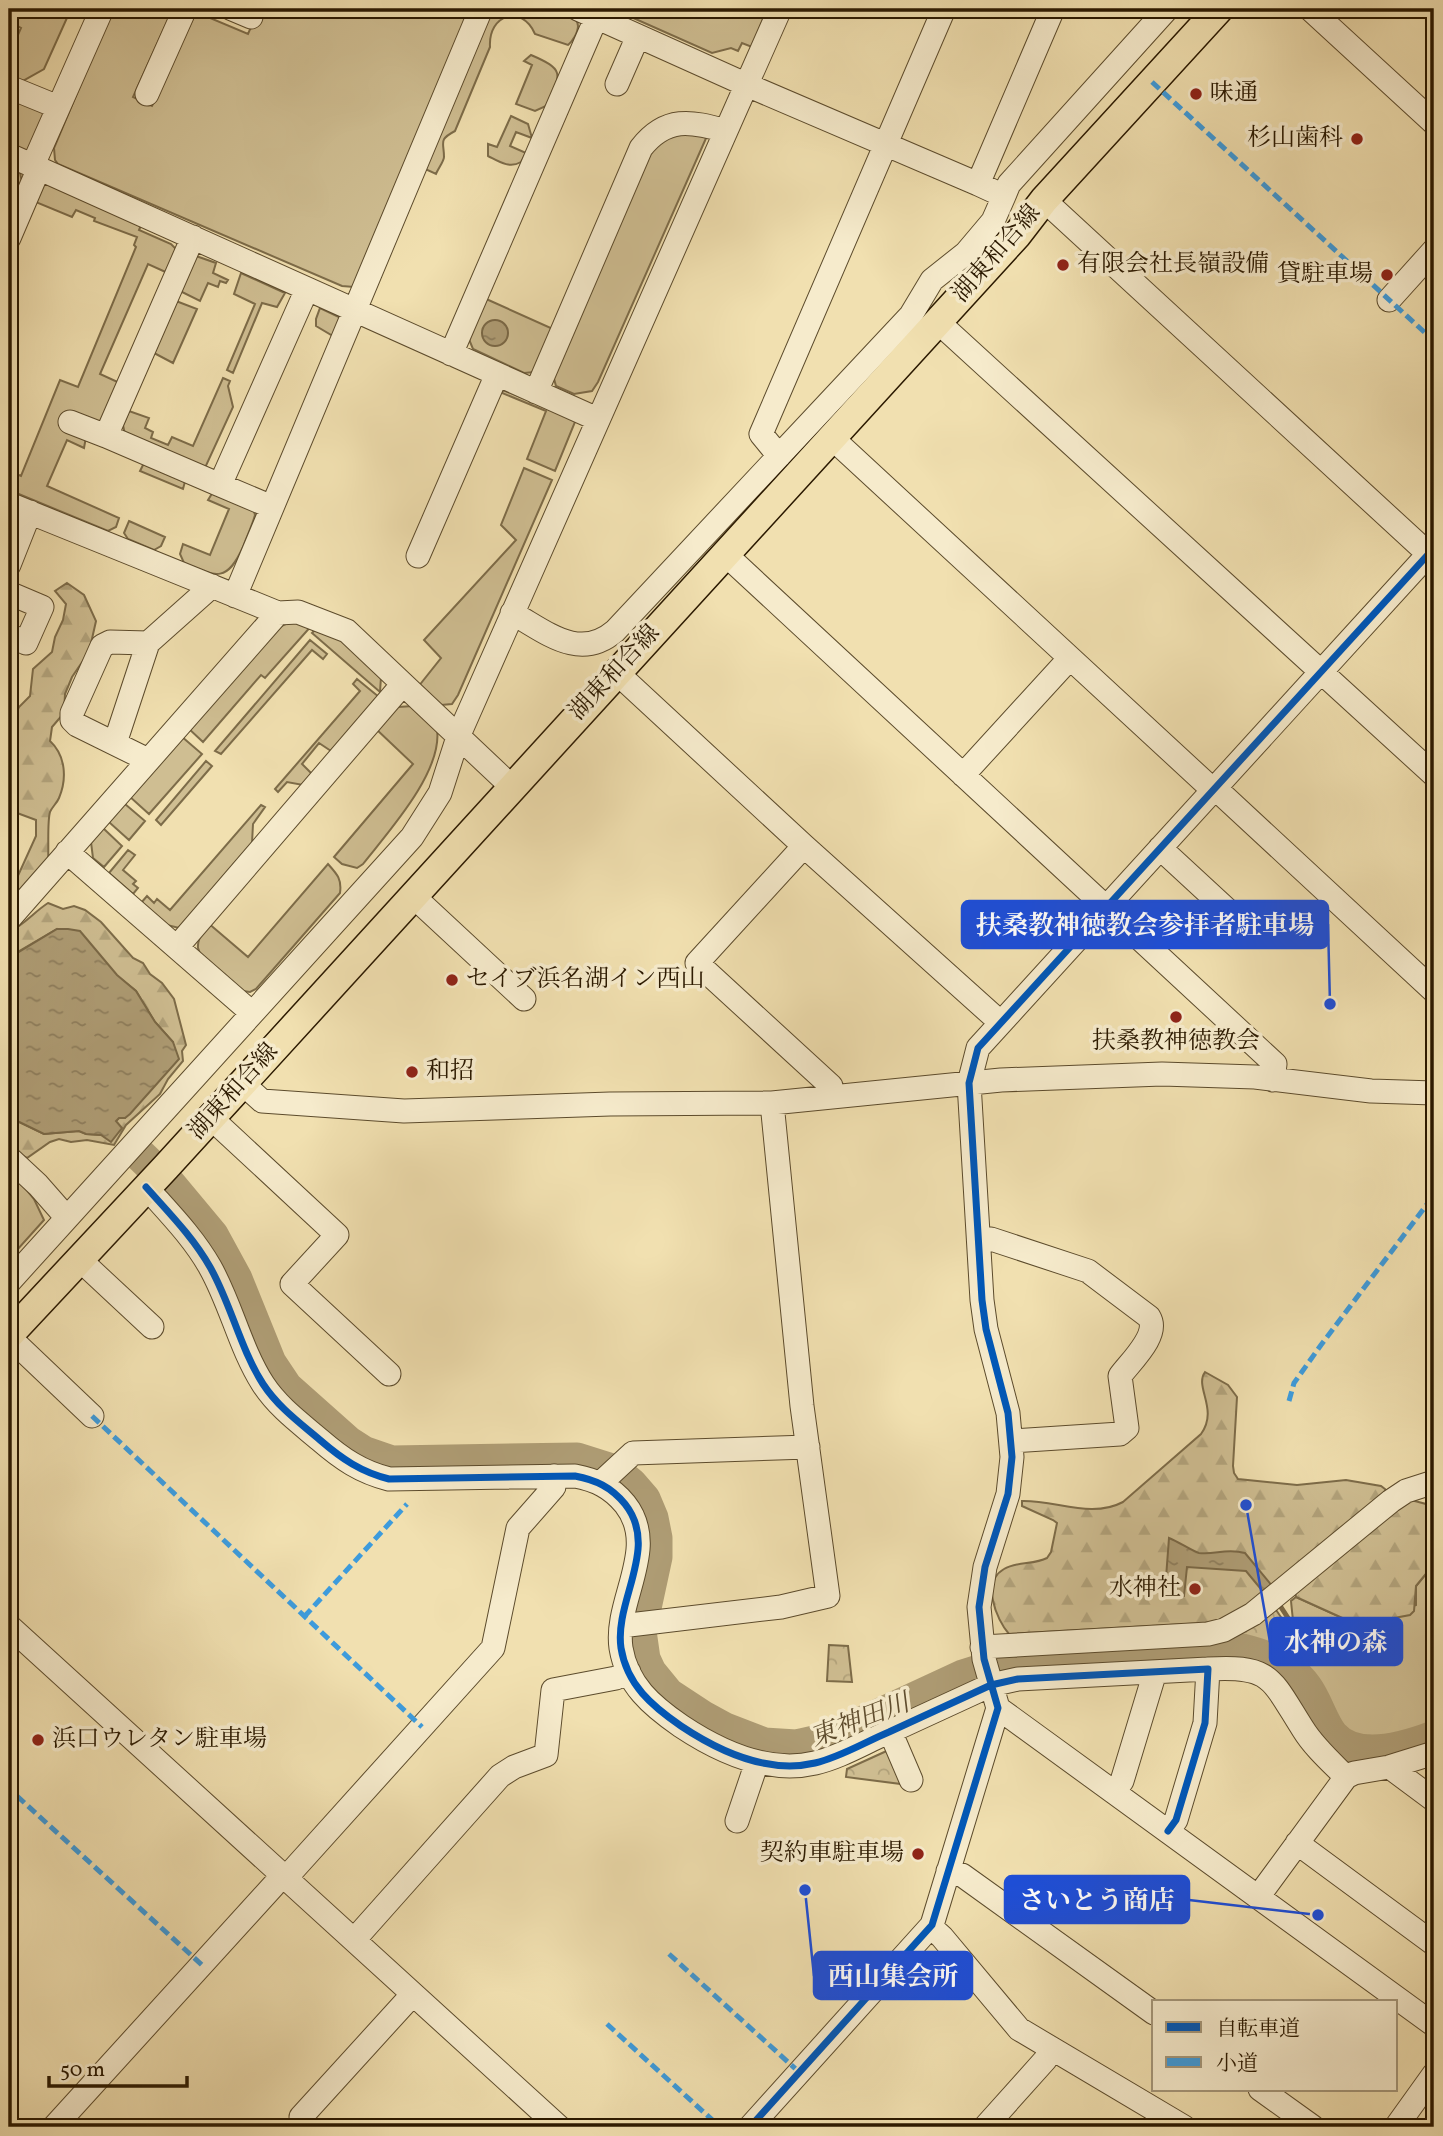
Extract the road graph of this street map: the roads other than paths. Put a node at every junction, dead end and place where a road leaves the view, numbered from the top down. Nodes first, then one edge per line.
1 (102, 9) edge
2 (185, 9) edge
3 (481, 9) edge
4 (780, 9) edge
5 (944, 9) edge
6 (1053, 9) edge
7 (1167, 9) edge
8 (1219, 9) edge
9 (1310, 9) edge
10 (592, 12) edge
11 (638, 36) junction
12 (617, 84) dead end
13 (747, 85) junction
14 (9, 87) edge
15 (147, 94) dead end
16 (58, 107) junction
17 (1434, 123) edge
18 (726, 131) junction
19 (886, 144) junction
20 (9, 155) edge
21 (36, 166) junction
22 (978, 184) junction
23 (1004, 196) junction
24 (1044, 200) junction
25 (192, 237) junction
26 (9, 238) edge
27 (1434, 250) edge
28 (307, 289) junction
29 (1389, 300) dead end
30 (355, 311) junction
31 (938, 322) junction
32 (451, 354) junction
33 (497, 374) junction
34 (537, 392) junction
35 (597, 419) junction
36 (70, 422) dead end
37 (106, 436) junction
38 (832, 438) junction
39 (779, 456) junction
40 (220, 485) junction
41 (19, 508) edge
42 (272, 508) junction
43 (725, 554) junction
44 (1432, 554) edge
45 (418, 556) dead end
46 (9, 565) edge
47 (212, 586) junction
48 (9, 593) edge
49 (235, 596) junction
50 (278, 613) junction
51 (512, 613) junction
52 (9, 635) edge
53 (148, 643) junction
54 (1070, 658) junction
55 (1322, 671) junction
56 (616, 672) junction
57 (403, 684) junction
58 (458, 737) junction
59 (115, 743) junction
60 (148, 760) junction
61 (963, 775) junction
62 (1434, 775) edge
63 (512, 786) junction
64 (1214, 789) junction
65 (804, 846) junction
66 (1160, 848) junction
67 (67, 852) junction
68 (412, 895) junction
69 (1106, 907) junction
70 (11, 911) edge
71 (1238, 920) dead end
72 (177, 947) junction
73 (1434, 991) edge
74 (524, 999) dead end
75 (253, 1013) junction
76 (1000, 1021) junction
77 (1273, 1080) junction
78 (242, 1083) junction
79 (969, 1083) junction
80 (1434, 1093) edge
81 (832, 1097) junction
82 (772, 1102) junction
83 (211, 1118) junction
84 (9, 1158) edge
85 (154, 1179) junction
86 (67, 1218) junction
87 (978, 1240) junction
88 (79, 1259) junction
89 (9, 1282) edge
90 (152, 1327) dead end
91 (9, 1336) edge
92 (389, 1374) dead end
93 (92, 1416) dead end
94 (1011, 1441) junction
95 (808, 1447) junction
96 (554, 1476) junction
97 (610, 1476) junction
98 (1434, 1482) edge
99 (632, 1625) junction
100 (9, 1626) edge
101 (983, 1653) junction
102 (1208, 1669) junction
103 (629, 1672) junction
104 (1155, 1672) junction
105 (990, 1684) junction
106 (998, 1707) junction
107 (890, 1731) junction
108 (1434, 1753) edge
109 (757, 1762) junction
110 (1393, 1766) junction
111 (1346, 1777) junction
112 (911, 1780) dead end
113 (1114, 1792) junction
114 (1434, 1800) edge
115 (737, 1821) dead end
116 (1168, 1831) junction
117 (1297, 1843) junction
118 (948, 1871) junction
119 (284, 1877) junction
120 (1258, 1897) junction
121 (931, 1927) junction
122 (354, 1940) junction
123 (1434, 1944) edge
124 (412, 1994) junction
125 (1152, 2012) edge
126 (1434, 2025) edge
127 (1052, 2049) junction
128 (1434, 2074) edge
129 (1261, 2090) edge
130 (301, 2117) dead end
131 (549, 2124) edge
132 (54, 2127) edge
133 (750, 2127) edge
134 (985, 2127) edge
135 (1184, 2127) edge
136 (1313, 2127) edge
137 (1396, 2127) edge

1 - 16 street
2 - 15 street
3 - 30 street
4 - 13 street
5 - 19 street
6 - 22 street
7 - 23 street
8 - 24 main road, 湖東和合線
9 - 17 street
10 - 11 street
10 - 32 street
11 - 12 street
11 - 13 street
13 - 18 street
13 - 19 street
14 - 16 street
16 - 21 street
18 - 34 street
18 - 35 street
19 - 22 street
19 - 39 street
20 - 21 street
21 - 25 street
21 - 26 street
22 - 23 street
23 - 39 street
24 - 31 main road, 湖東和合線
24 - 44 street
25 - 28 street
25 - 37 street
27 - 29 street
28 - 30 street
28 - 40 street
30 - 32 street
30 - 42 street
31 - 38 main road, 湖東和合線
31 - 55 street
32 - 33 street
33 - 34 street
33 - 45 street
34 - 35 street
35 - 51 street
36 - 37 street
37 - 40 street
38 - 43 main road, 湖東和合線
38 - 54 street
39 - 51 street
40 - 42 street
41 - 46 street
41 - 47 street
42 - 49 street
43 - 56 main road, 湖東和合線
43 - 61 street
44 - 55 street
47 - 49 street
47 - 53 street
48 - 52 street
49 - 50 street
50 - 57 street
50 - 60 street
51 - 58 street
53 - 59 street
53 - 59 street
54 - 61 street
54 - 64 street
55 - 62 street
55 - 64 street
56 - 63 main road, 湖東和合線
56 - 65 street
57 - 58 street
57 - 72 street
58 - 63 street
58 - 75 street
59 - 60 street
60 - 67 street
61 - 69 street
63 - 68 main road, 湖東和合線
64 - 66 street
64 - 73 street
65 - 76 street
65 - 81 street
66 - 69 street
66 - 71 street
67 - 70 street
67 - 72 street
68 - 74 street
68 - 78 main road, 湖東和合線
69 - 76 street
69 - 77 street
72 - 75 street
75 - 86 street
76 - 79 street
77 - 79 street
77 - 80 street
78 - 82 street
78 - 83 main road, 湖東和合線
79 - 81 street
79 - 87 street
81 - 82 street
82 - 95 street
83 - 85 main road, 湖東和合線
83 - 92 street
84 - 86 street
85 - 88 main road, 湖東和合線
85 - 96 street
86 - 89 street
87 - 94 street
87 - 94 street
88 - 90 street
88 - 91 main road, 湖東和合線
91 - 93 street
94 - 101 street
95 - 97 street
95 - 99 street
96 - 97 street
96 - 119 street
97 - 99 street
98 - 101 street
99 - 103 street
100 - 119 street
101 - 105 street
102 - 104 street
102 - 111 street
102 - 116 street
103 - 109 street
103 - 122 street
104 - 105 street
104 - 113 street
105 - 106 street
105 - 107 street
106 - 113 street
106 - 118 street
107 - 109 street
107 - 112 street
108 - 110 street
109 - 115 street
110 - 111 street
110 - 114 street
111 - 117 street
113 - 116 street
116 - 120 street
117 - 120 street
117 - 123 street
118 - 121 street
118 - 125 street
119 - 122 street
119 - 132 street
120 - 126 street
121 - 127 street
121 - 133 street
122 - 124 street
124 - 130 street
124 - 131 street
127 - 134 street
127 - 135 street
128 - 137 street
129 - 136 street

